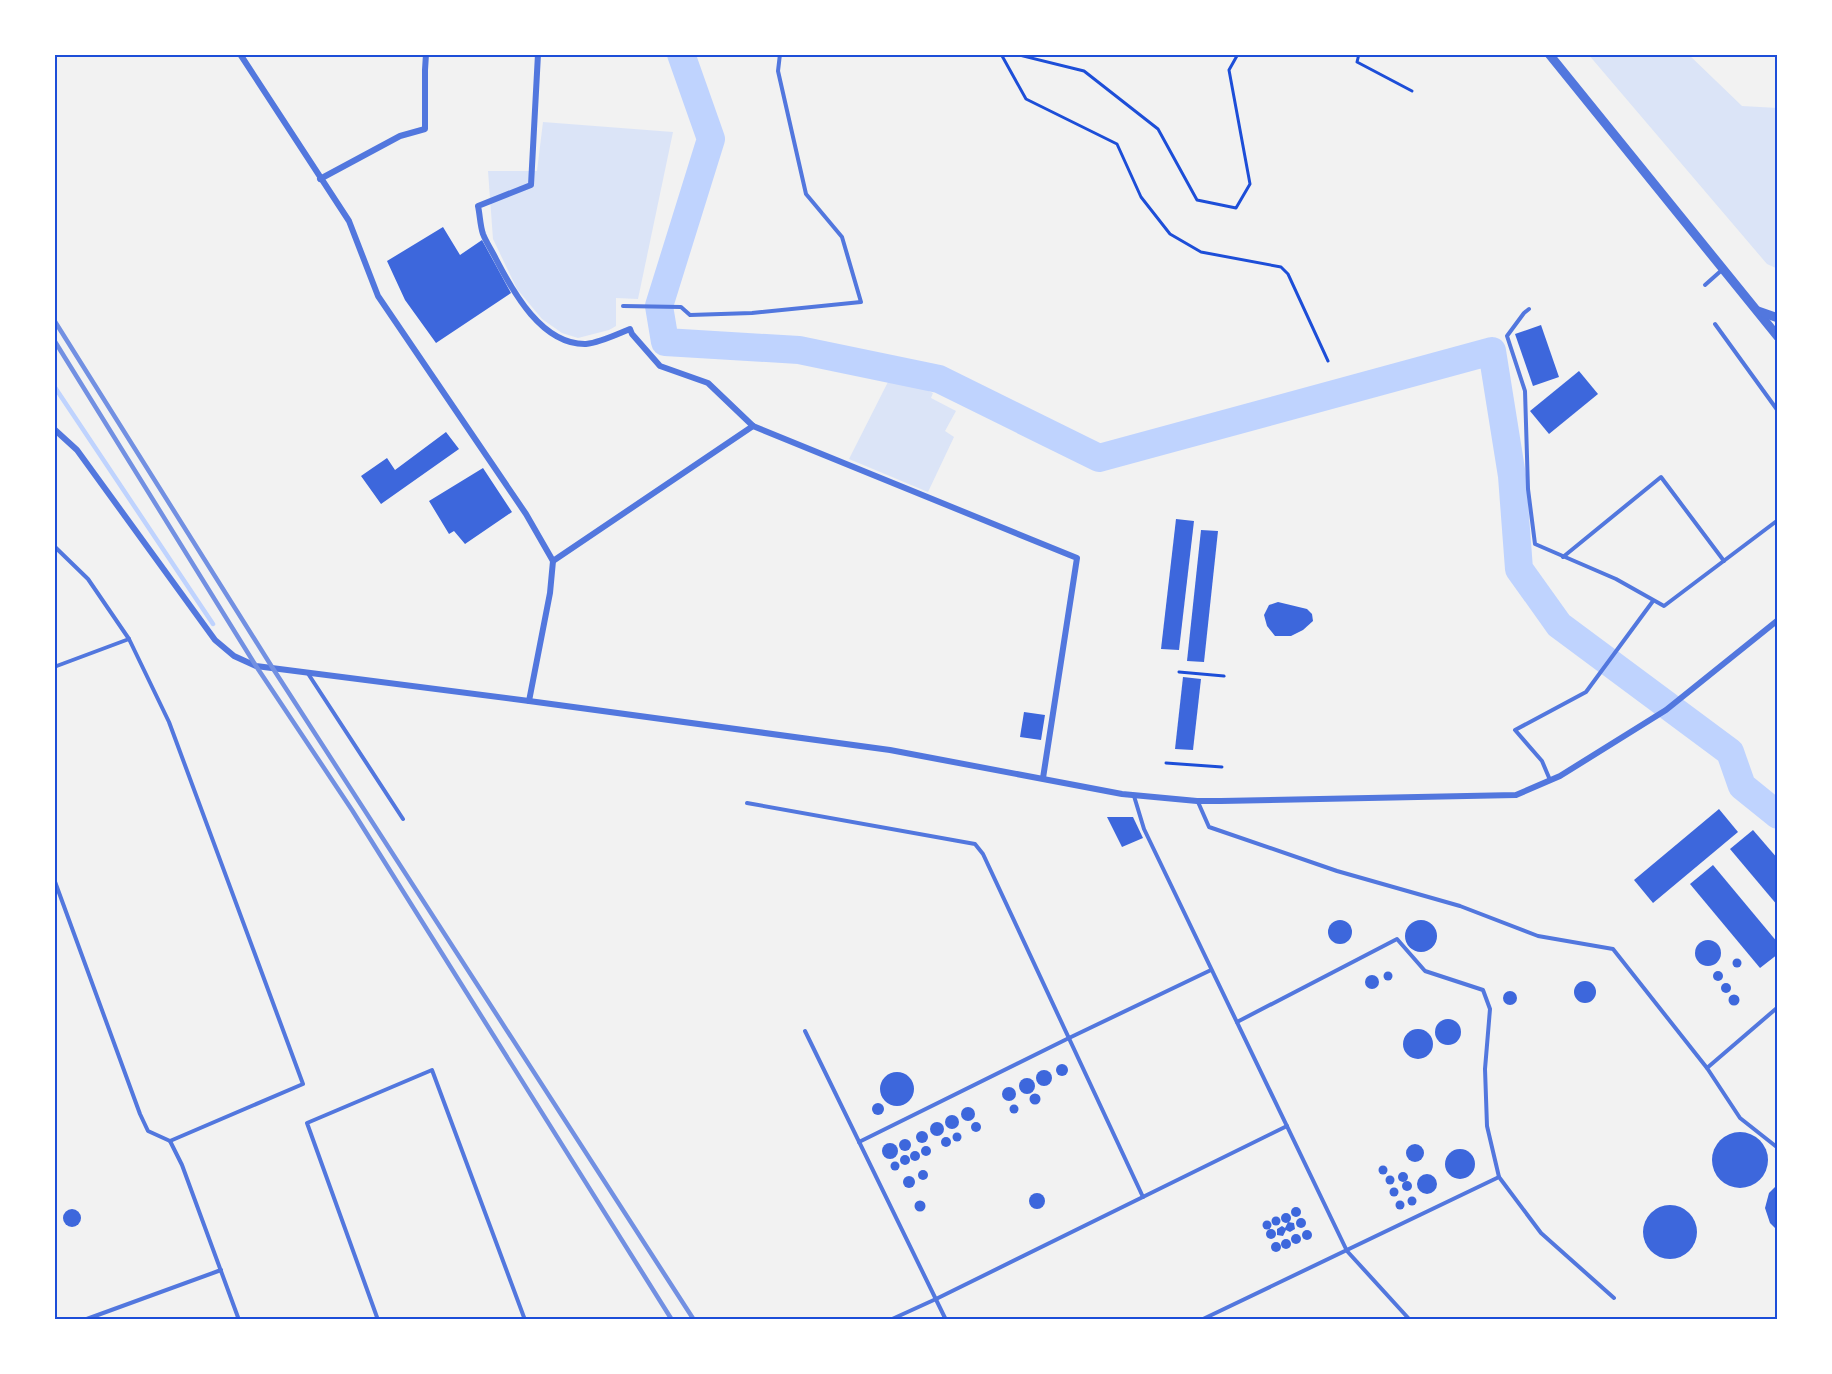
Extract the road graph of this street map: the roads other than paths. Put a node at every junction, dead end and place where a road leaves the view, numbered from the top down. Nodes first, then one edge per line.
1 (240, 54) edge
2 (426, 54) edge
3 (538, 54) edge
4 (780, 54) edge
5 (1549, 54) edge
6 (320, 178) junction
7 (1724, 268) junction
8 (1705, 285) dead end
9 (623, 306) dead end
10 (1529, 309) dead end
11 (1755, 310) junction
12 (1778, 318) edge
13 (1715, 324) dead end
14 (1778, 337) edge
15 (1778, 411) edge
16 (753, 426) junction
17 (54, 429) edge
18 (1778, 520) edge
19 (54, 546) edge
20 (1563, 557) junction
21 (553, 561) junction
22 (1724, 561) junction
23 (1653, 601) junction
24 (1778, 620) edge
25 (129, 639) junction
26 (54, 667) edge
27 (307, 672) junction
28 (529, 701) junction
29 (1043, 778) junction
30 (1550, 781) junction
31 (1134, 795) junction
32 (1197, 801) junction
33 (747, 803) dead end
34 (403, 819) dead end
35 (54, 879) edge
36 (1211, 970) junction
37 (1778, 1006) edge
38 (1237, 1022) junction
39 (805, 1031) dead end
40 (1069, 1038) junction
41 (1707, 1068) junction
42 (1287, 1126) junction
43 (170, 1141) junction
44 (859, 1142) junction
45 (1778, 1148) edge
46 (1498, 1177) junction
47 (1143, 1197) junction
48 (1347, 1251) junction
49 (221, 1270) junction
50 (1614, 1298) dead end
51 (936, 1299) junction
52 (84, 1320) edge
53 (239, 1320) edge
54 (378, 1320) edge
55 (525, 1320) edge
56 (890, 1320) edge
57 (946, 1320) edge
58 (1201, 1320) edge
59 (1410, 1320) edge

1 - 6 street
2 - 6 street
3 - 16 street
4 - 9 lane
5 - 7 street
6 - 21 street
7 - 8 lane
7 - 11 street
10 - 20 lane
11 - 12 street
11 - 14 street
13 - 15 lane
16 - 21 street
16 - 29 street
17 - 27 street
18 - 22 lane
19 - 25 lane
20 - 22 lane
20 - 23 lane
21 - 28 street
22 - 23 lane
23 - 30 lane
24 - 30 street
25 - 26 lane
25 - 43 lane
27 - 28 street
27 - 34 lane
28 - 29 street
29 - 31 street
30 - 32 street
31 - 32 street
31 - 36 lane
32 - 41 lane
33 - 40 lane
35 - 43 lane
36 - 38 lane
36 - 40 lane
37 - 41 lane
38 - 42 lane
38 - 46 lane
39 - 44 lane
40 - 44 lane
40 - 47 lane
41 - 45 lane
42 - 47 lane
42 - 48 lane
43 - 49 lane
44 - 51 lane
46 - 48 lane
46 - 50 lane
47 - 51 lane
48 - 58 lane
48 - 59 lane
49 - 52 lane
49 - 53 lane
51 - 56 lane
51 - 57 lane
54 - 55 lane

